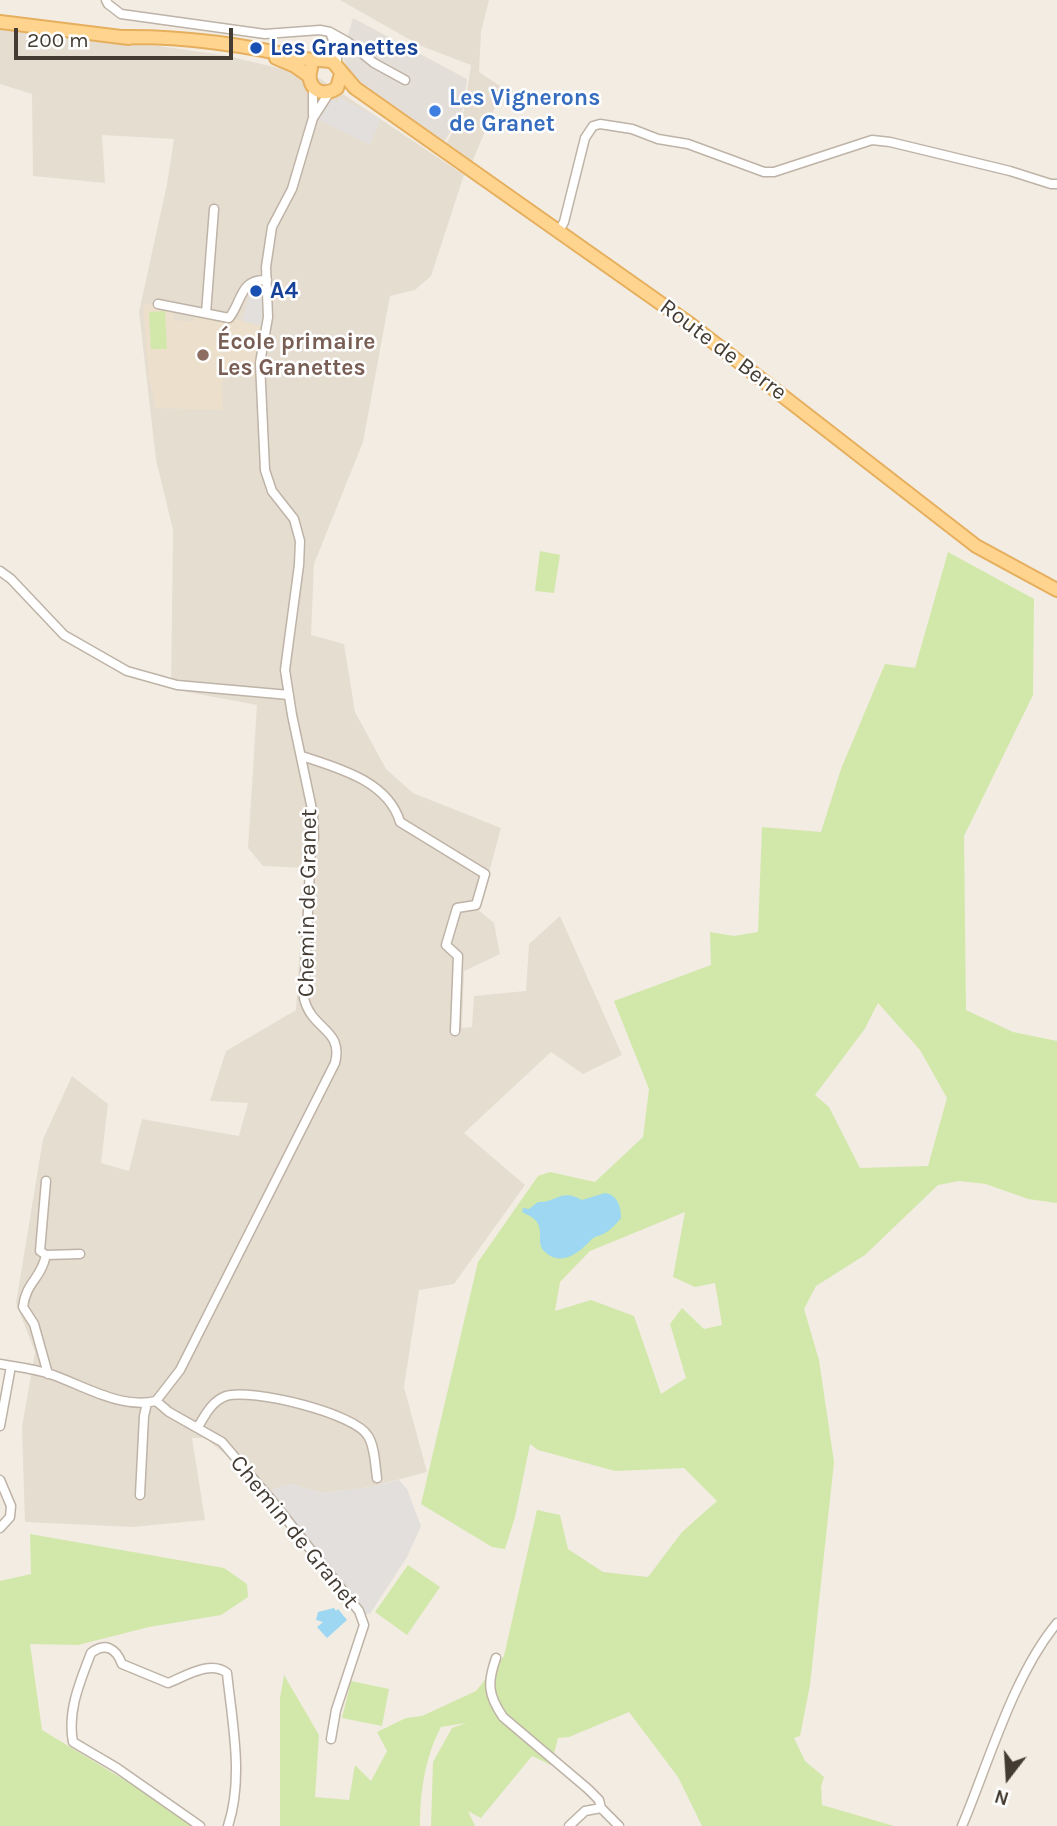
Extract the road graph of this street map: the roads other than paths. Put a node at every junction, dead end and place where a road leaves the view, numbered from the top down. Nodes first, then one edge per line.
1 (106, 0) edge
2 (0, 22) edge
3 (331, 36) junction
4 (122, 37) junction
5 (321, 61) junction
6 (339, 69) junction
7 (405, 80) dead end
8 (311, 82) junction
9 (331, 92) junction
10 (387, 111) junction
11 (313, 118) junction
12 (1057, 184) edge
13 (214, 209) dead end
14 (559, 231) junction
15 (267, 280) junction
16 (158, 304) dead end
17 (206, 313) junction
18 (0, 571) edge
19 (1057, 590) edge
20 (289, 695) junction
21 (302, 756) junction
22 (455, 1031) dead end
23 (46, 1181) dead end
24 (80, 1254) dead end
25 (46, 1255) junction
26 (0, 1364) edge
27 (11, 1366) junction
28 (48, 1374) junction
29 (152, 1402) junction
30 (0, 1426) edge
31 (198, 1427) junction
32 (377, 1478) dead end
33 (0, 1480) edge
34 (140, 1495) dead end
35 (0, 1528) edge
36 (1057, 1623) edge
37 (496, 1658) dead end
38 (331, 1739) dead end
39 (601, 1808) junction
40 (200, 1826) edge
41 (228, 1826) edge
42 (569, 1826) edge
43 (620, 1826) edge
44 (962, 1826) edge

1 - 3 street
2 - 4 main road
3 - 5 street
3 - 6 street
3 - 7 street
4 - 5 main road
4 - 8 main road
5 - 6 main road
5 - 8 main road
6 - 9 main road
6 - 10 main road, Route de Berre
8 - 9 main road
8 - 11 street, Chemin de Granet
9 - 10 main road, Route de Berre
9 - 11 street, Chemin de Granet
10 - 14 main road, Route de Berre
11 - 15 street, Chemin de Granet
12 - 14 street
13 - 17 street
14 - 19 main road, Route de Berre
15 - 17 street
15 - 20 street, Chemin de Granet
16 - 17 street
18 - 20 street
20 - 21 street, Chemin de Granet
21 - 22 street
21 - 29 street, Chemin de Granet
23 - 25 street
24 - 25 street
25 - 28 street
26 - 27 street, Chemin de Granet
27 - 28 street, Chemin de Granet
27 - 30 street
28 - 29 street, Chemin de Granet
29 - 31 street, Chemin de Granet
29 - 34 street
31 - 32 street
31 - 38 street, Chemin de Granet
33 - 35 street
36 - 44 street
37 - 39 street
39 - 42 street
39 - 43 street
40 - 41 street

